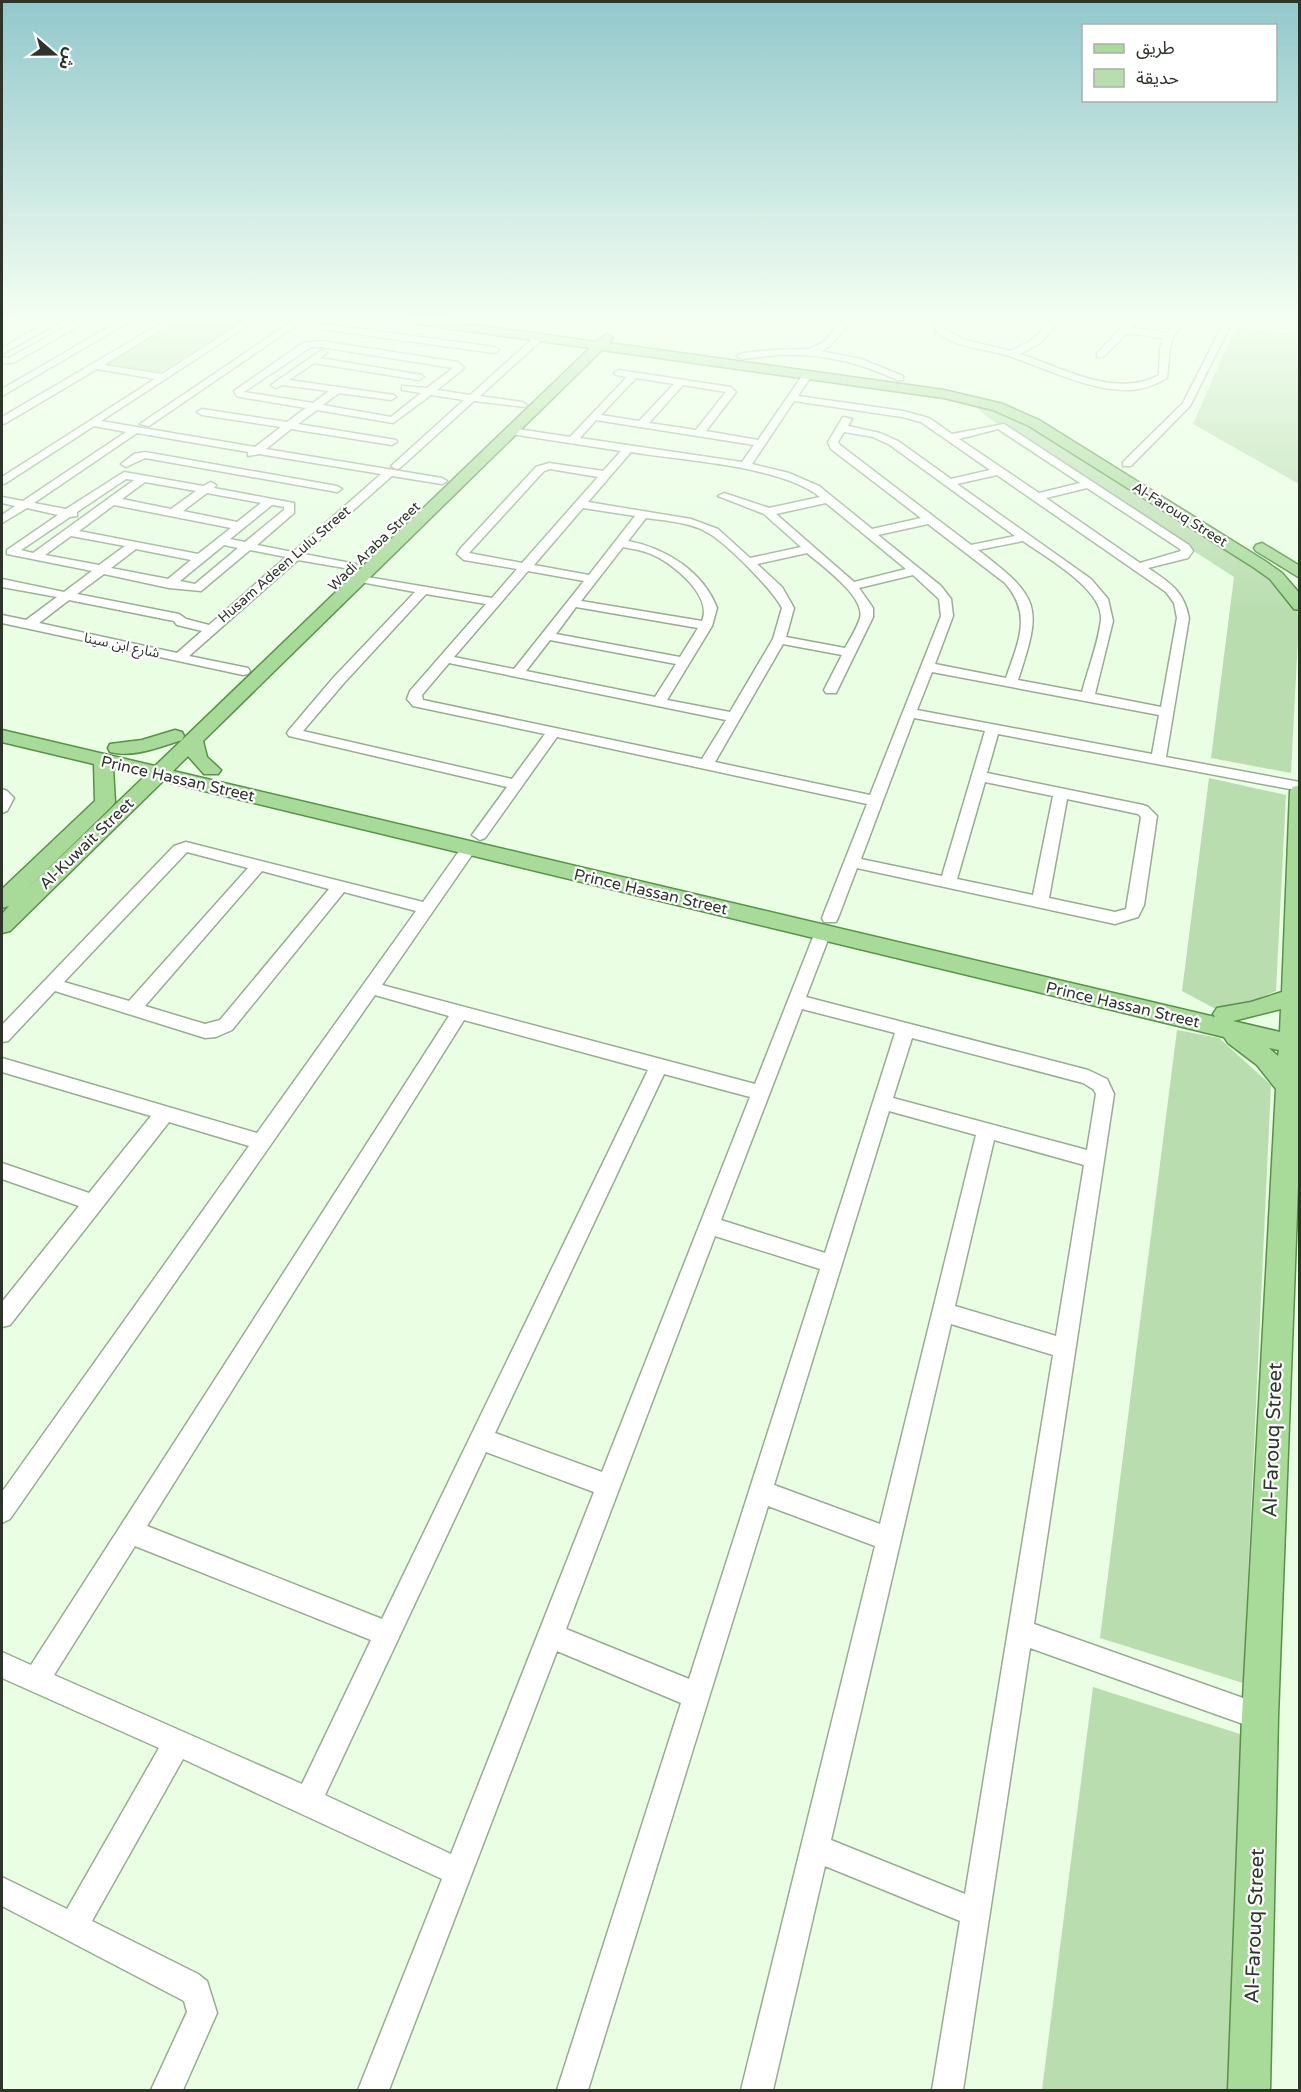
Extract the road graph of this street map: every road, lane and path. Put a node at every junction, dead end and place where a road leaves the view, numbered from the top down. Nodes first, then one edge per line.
1 (594, 417) edge
2 (93, 418) edge
3 (100, 418) edge
4 (111, 418) edge
5 (155, 418) edge
6 (237, 418) edge
7 (301, 418) edge
8 (379, 418) edge
9 (396, 418) edge
10 (450, 418) edge
11 (509, 418) edge
12 (523, 418) edge
13 (598, 418) edge
14 (648, 418) edge
15 (711, 418) edge
16 (777, 418) edge
17 (848, 418) edge
18 (919, 418) edge
19 (1023, 418) edge
20 (1049, 418) edge
21 (1173, 418) edge
22 (92, 423) junction
23 (145, 424) junction
24 (642, 424) junction
25 (290, 426) junction
26 (842, 428) junction
27 (135, 430) junction
28 (511, 430) junction
29 (699, 433) junction
30 (952, 437) junction
31 (1086, 439) dead end
32 (572, 440) junction
33 (392, 442) dead end
34 (760, 443) junction
35 (261, 447) junction
36 (628, 449) junction
37 (1114, 456) dead end
38 (126, 464) dead end
39 (1127, 464) junction
40 (12, 467) edge
41 (744, 467) junction
42 (392, 470) junction
43 (230, 471) junction
44 (1000, 471) junction
45 (1143, 473) dead end
46 (2, 474) edge
47 (606, 475) junction
48 (144, 478) junction
49 (445, 478) junction
50 (2, 481) edge
51 (950, 482) junction
52 (1089, 484) junction
53 (205, 489) junction
54 (336, 489) dead end
55 (724, 496) dead end
56 (1037, 496) junction
57 (827, 499) junction
58 (2, 500) edge
59 (113, 501) junction
60 (270, 501) junction
61 (581, 504) junction
62 (25, 505) junction
63 (768, 512) junction
64 (68, 513) junction
65 (173, 513) junction
66 (643, 514) junction
67 (91, 517) junction
68 (2, 520) edge
69 (930, 520) junction
70 (240, 526) junction
71 (69, 532) junction
72 (870, 533) junction
73 (394, 536) junction
74 (1025, 537) junction
75 (221, 541) junction
76 (1252, 541) dead end
77 (621, 543) junction
78 (134, 545) junction
79 (246, 546) junction
80 (808, 549) junction
81 (968, 549) junction
82 (295, 555) junction
83 (35, 557) junction
84 (201, 558) junction
85 (747, 561) junction
86 (523, 567) junction
87 (1140, 567) junction
88 (101, 570) junction
89 (915, 571) junction
90 (356, 573) junction
91 (1299, 573) edge
92 (592, 579) junction
93 (2, 583) edge
94 (169, 584) junction
95 (852, 586) junction
96 (424, 589) junction
97 (66, 596) junction
98 (493, 602) junction
99 (573, 603) junction
100 (1299, 605) edge
101 (2, 619) edge
102 (28, 625) junction
103 (706, 626) junction
104 (211, 629) junction
105 (548, 636) junction
106 (779, 639) junction
107 (850, 653) junction
108 (180, 657) junction
109 (446, 659) junction
110 (684, 662) junction
111 (929, 667) junction
112 (243, 670) junction
113 (518, 672) junction
114 (1011, 682) junction
115 (831, 690) dead end
116 (1088, 696) junction
117 (659, 702) junction
118 (1166, 712) junction
119 (912, 713) junction
120 (733, 717) junction
121 (2, 722) edge
122 (993, 728) junction
123 (186, 730) junction
124 (553, 733) junction
125 (2, 736) edge
126 (110, 754) junction
127 (1158, 760) junction
128 (707, 764) junction
129 (156, 765) junction
130 (203, 776) junction
131 (979, 776) junction
132 (514, 784) junction
133 (1299, 789) edge
134 (1061, 792) junction
135 (2, 794) edge
136 (876, 801) junction
137 (115, 804) junction
138 (2, 808) edge
139 (474, 841) junction
140 (852, 862) junction
141 (260, 865) junction
142 (948, 882) junction
143 (340, 886) junction
144 (2, 901) edge
145 (1040, 902) junction
146 (426, 908) junction
147 (826, 925) junction
148 (2, 926) edge
149 (51, 984) junction
150 (370, 988) junction
151 (1293, 997) junction
152 (796, 1001) junction
153 (133, 1008) junction
154 (461, 1011) junction
155 (1222, 1020) junction
156 (905, 1030) junction
157 (2, 1036) edge
158 (1295, 1038) edge
159 (2, 1065) edge
160 (659, 1065) junction
161 (1288, 1088) junction
162 (760, 1092) junction
163 (883, 1102) junction
164 (164, 1114) junction
165 (986, 1131) junction
166 (262, 1142) junction
167 (1095, 1160) junction
168 (2, 1171) edge
169 (93, 1203) junction
170 (709, 1225) junction
171 (832, 1264) junction
172 (943, 1312) junction
173 (2, 1318) edge
174 (1065, 1349) junction
175 (481, 1439) junction
176 (608, 1486) junction
177 (761, 1492) junction
178 (2, 1511) edge
179 (131, 1532) junction
180 (889, 1539) junction
181 (1020, 1632) junction
182 (387, 1634) junction
183 (550, 1635) junction
184 (2, 1665) edge
185 (36, 1680) junction
186 (697, 1696) junction
187 (1260, 1717) junction
188 (177, 1743) junction
189 (308, 1801) junction
190 (815, 1848) junction
191 (458, 1872) junction
192 (2, 1891) edge
193 (976, 1913) junction
194 (73, 1927) junction
195 (167, 2091) edge
196 (374, 2091) edge
197 (573, 2091) edge
198 (757, 2091) edge
199 (948, 2091) edge
200 (1249, 2091) edge

1 - 32 street
2 - 40 street
3 - 22 street
4 - 23 street
5 - 23 street
6 - 25 street
7 - 25 street
8 - 9 street
10 - 42 street, Husam Adeen Lulu Street
11 - 49 main road, Wadi Araba Street
12 - 28 main road, Wadi Araba Street
13 - 24 street
14 - 24 street
15 - 29 street
16 - 34 street
17 - 26 street
18 - 30 street
19 - 100 main road, Al-Farouq Street
20 - 31 main road, Al-Farouq Street
21 - 39 street
22 - 27 street
22 - 40 street
23 - 35 street
24 - 29 street
25 - 33 street
25 - 35 street
26 - 51 street
26 - 69 street
27 - 35 street
27 - 62 street
28 - 32 street
28 - 73 main road, Wadi Araba Street
29 - 34 street
30 - 44 street
30 - 52 street
32 - 36 street
34 - 41 street
35 - 42 street
35 - 43 street
36 - 41 street
36 - 47 street
37 - 39 main road, Al-Farouq Street
38 - 43 street
39 - 45 main road, Al-Farouq Street
40 - 46 street
40 - 50 street
41 - 57 street
42 - 49 street
42 - 82 street, Husam Adeen Lulu Street
43 - 53 street
43 - 54 street
44 - 51 street
44 - 56 street
47 - 61 street
47 - 86 street
48 - 53 street
48 - 59 street
48 - 64 street
49 - 73 main road, Wadi Araba Street
51 - 74 street
52 - 56 street
52 - 87 street
53 - 60 street
53 - 65 street
55 - 63 street
56 - 87 street
57 - 63 street
57 - 72 street
58 - 62 street
59 - 65 street
59 - 67 street
60 - 70 street
60 - 79 street
61 - 66 street
61 - 86 street
62 - 64 street
62 - 68 street
63 - 80 street
64 - 67 street
64 - 83 street
65 - 70 street
66 - 77 street
66 - 85 street
67 - 71 street
69 - 72 street
69 - 81 street
70 - 75 street
71 - 78 street
71 - 83 street
72 - 89 street
73 - 90 main road, Wadi Araba Street
74 - 81 street
74 - 116 street
75 - 79 street
75 - 84 street
76 - 91 main road, Al-Farouq Street
77 - 92 street
77 - 103 street
78 - 84 street
78 - 88 street
79 - 82 street
79 - 94 street
80 - 85 street
80 - 95 street
81 - 114 street
82 - 90 street
82 - 104 street, Husam Adeen Lulu Street
83 - 88 street
84 - 94 street
85 - 106 street
86 - 92 street
86 - 98 street
87 - 118 street
88 - 94 street
88 - 97 street
89 - 95 street
89 - 111 street
90 - 96 street
90 - 112 main road, Wadi Araba Street
90 - 123 main road, Wadi Araba Street
92 - 99 street
93 - 97 street
95 - 107 street
96 - 98 street
96 - 132 street
97 - 102 street
97 - 104 street
98 - 109 street
99 - 103 street
99 - 105 street
101 - 102 street, شارع ابن سينا
102 - 108 street, شارع ابن سينا
103 - 110 street
104 - 108 street, Husam Adeen Lulu Street
105 - 110 street
105 - 113 street
106 - 107 street
106 - 120 street
107 - 115 street
108 - 112 street, شارع ابن سينا
109 - 113 street
109 - 124 street
110 - 117 street
111 - 114 street
111 - 119 street
112 - 123 main road, Wadi Araba Street
113 - 117 street
114 - 116 street
116 - 118 street
117 - 120 street
118 - 127 street
119 - 122 street
119 - 136 street
120 - 128 street
121 - 126 main road, Prince Hassan Street
122 - 127 street
122 - 131 street
123 - 126 main road
123 - 129 main road, Wadi Araba Street
123 - 130 main road
124 - 128 street
124 - 132 street
125 - 126 main road, Prince Hassan Street
126 - 129 main road, Prince Hassan Street
126 - 137 main road
127 - 133 street
128 - 136 street
129 - 130 main road, Prince Hassan Street
129 - 137 main road, Al-Kuwait Street
130 - 137 main road
130 - 139 main road, Prince Hassan Street
131 - 134 street
131 - 142 street
132 - 139 street
133 - 151 main road, Al-Farouq Street
134 - 145 street
134 - 145 street
135 - 138 street
136 - 140 street
137 - 144 main road, Al-Kuwait Street
137 - 148 main road, Al-Kuwait Street
139 - 146 street
139 - 147 main road, Prince Hassan Street
140 - 142 street
140 - 147 street
141 - 143 street
141 - 149 street
141 - 153 street
142 - 145 street
143 - 146 street
143 - 153 street
146 - 150 street
147 - 152 street
147 - 155 main road, Prince Hassan Street
149 - 153 street
149 - 157 street
150 - 154 street
150 - 166 street
151 - 155 main road
151 - 158 main road, Al-Farouq Street
152 - 156 street
152 - 162 street
154 - 160 street
154 - 179 street
155 - 158 main road, Prince Hassan Street
155 - 161 main road
156 - 163 street
156 - 167 street
158 - 161 main road, Al-Farouq Street
159 - 164 street
160 - 162 street
160 - 175 street
161 - 187 main road, Al-Farouq Street
162 - 170 street
163 - 165 street
163 - 171 street
164 - 166 street
164 - 169 street
165 - 167 street
165 - 172 street
166 - 178 street
167 - 174 street
168 - 169 street
169 - 173 street
170 - 171 street
170 - 176 street
171 - 177 street
172 - 174 street
172 - 180 street
174 - 181 street
175 - 176 street
175 - 182 street
176 - 183 street
177 - 180 street
177 - 186 street
179 - 182 street
179 - 185 street
180 - 190 street
181 - 187 street
181 - 193 street
182 - 189 street
183 - 186 street
183 - 191 street
184 - 185 street
185 - 188 street
186 - 197 street
187 - 200 main road, Al-Farouq Street
188 - 189 street
188 - 194 street
189 - 191 street
190 - 193 street
190 - 198 street
191 - 196 street
192 - 194 street
193 - 199 street
194 - 195 street

